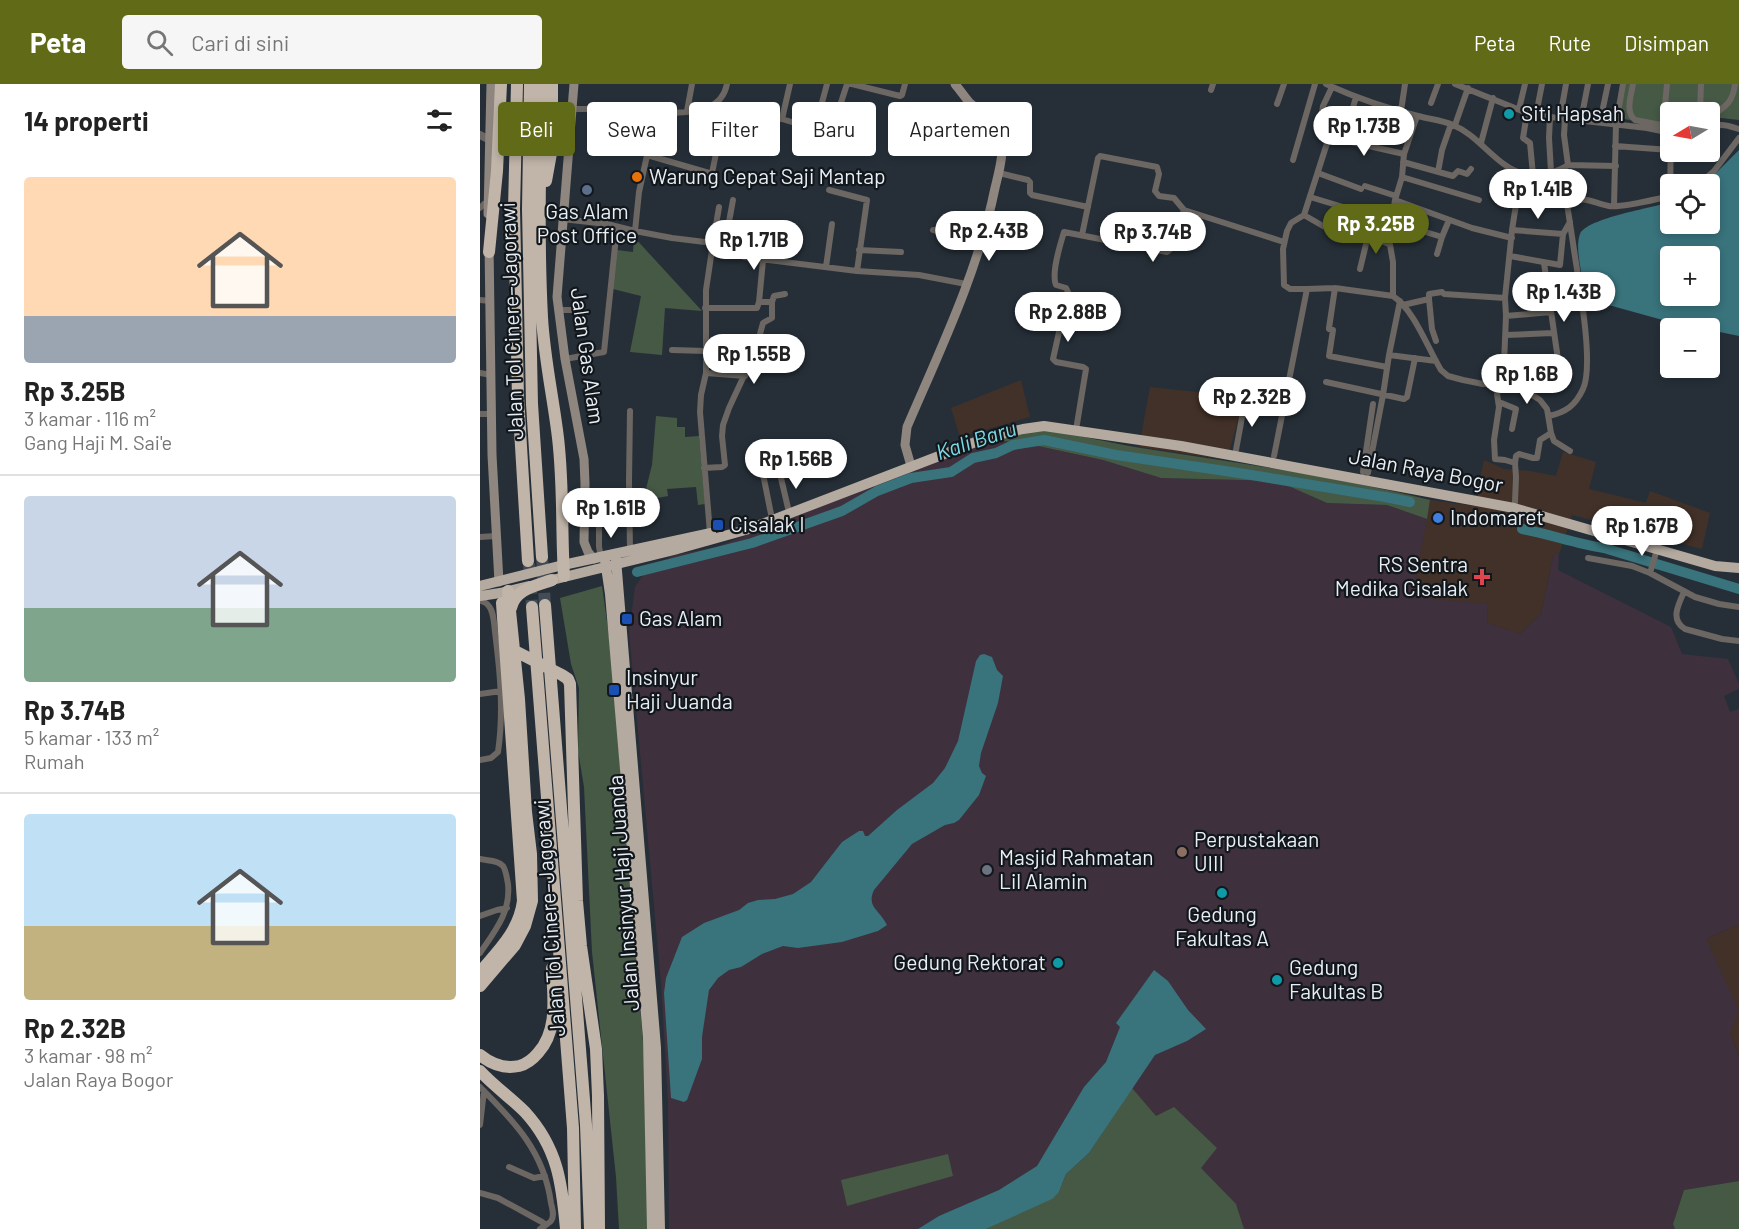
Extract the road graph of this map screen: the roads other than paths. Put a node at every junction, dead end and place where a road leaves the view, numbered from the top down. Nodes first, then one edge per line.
1 (491, 84) edge
2 (501, 84) edge
3 (517, 84) edge
4 (530, 84) edge
5 (542, 84) edge
6 (552, 84) edge
7 (574, 84) edge
8 (692, 84) edge
9 (727, 84) edge
10 (790, 84) edge
11 (827, 84) edge
12 (847, 84) edge
13 (852, 84) edge
14 (905, 84) edge
15 (955, 84) edge
16 (1284, 84) edge
17 (1316, 84) edge
18 (1405, 84) edge
19 (1438, 84) edge
20 (1525, 84) edge
21 (1542, 84) edge
22 (1566, 84) edge
23 (1588, 84) edge
24 (1608, 84) edge
25 (1623, 84) edge
26 (1633, 84) edge
27 (1667, 84) edge
28 (1701, 84) edge
29 (1735, 84) edge
30 (1329, 85) edge
31 (1461, 86) edge
32 (1356, 97) junction
33 (1493, 98) junction
34 (573, 102) edge
35 (718, 102) edge
36 (822, 102) edge
37 (841, 102) edge
38 (1665, 102) edge
39 (1700, 102) edge
40 (1431, 103) dead end
41 (1277, 104) dead end
42 (1385, 106) junction
43 (1519, 109) junction
44 (687, 111) joint
45 (1401, 111) junction
46 (1720, 111) edge
47 (677, 113) edge
48 (1527, 113) junction
49 (1536, 115) junction
50 (1417, 116) junction
51 (1550, 117) junction
52 (782, 118) joint
53 (1562, 118) junction
54 (1581, 120) junction
55 (792, 121) edge
56 (1600, 122) junction
57 (1616, 124) junction
58 (1660, 124) edge
59 (1348, 125) dead end
60 (1453, 125) junction
61 (1720, 125) edge
62 (1739, 129) edge
63 (1379, 131) dead end
64 (1660, 131) edge
65 (480, 135) edge
66 (1329, 137) junction
67 (1739, 138) edge
68 (490, 140) junction
69 (1481, 143) junction
70 (1615, 146) junction
71 (1660, 149) edge
72 (1404, 154) junction
73 (568, 156) edge
74 (647, 156) edge
75 (651, 156) edge
76 (716, 156) edge
77 (1293, 160) dead end
78 (1403, 162) junction
79 (1568, 165) junction
80 (1616, 166) junction
81 (1471, 169) dead end
82 (1562, 170) junction
83 (1437, 172) junction
84 (1551, 172) junction
85 (999, 173) junction
86 (1318, 173) junction
87 (1521, 173) junction
88 (1711, 174) edge
89 (1533, 176) junction
90 (1402, 177) junction
91 (829, 190) dead end
92 (1310, 197) junction
93 (1395, 198) junction
94 (1660, 198) edge
95 (733, 200) dead end
96 (1479, 200) dead end
97 (1568, 204) junction
98 (484, 206) edge
99 (1614, 206) junction
100 (719, 207) dead end
101 (1088, 207) junction
102 (540, 209) junction
103 (1184, 210) junction
104 (1304, 215) junction
105 (562, 219) junction
106 (1449, 220) junction
107 (1392, 221) junction
108 (1570, 222) junction
109 (832, 224) dead end
110 (617, 227) junction
111 (933, 230) dead end
112 (1512, 230) junction
113 (635, 231) junction
114 (1563, 234) junction
115 (1082, 235) junction
116 (1368, 236) junction
117 (1442, 237) junction
118 (1512, 238) junction
119 (982, 239) junction
120 (1284, 242) junction
121 (713, 243) junction
122 (1389, 244) junction
123 (724, 249) junction
124 (859, 250) junction
125 (489, 252) junction
126 (901, 252) dead end
127 (1437, 254) dead end
128 (1510, 256) junction
129 (763, 260) junction
130 (1544, 263) junction
131 (826, 267) junction
132 (1360, 269) dead end
133 (857, 271) junction
134 (966, 284) junction
135 (1335, 288) junction
136 (1307, 290) junction
137 (785, 294) dead end
138 (1393, 296) junction
139 (1505, 298) junction
140 (1429, 299) junction
141 (485, 301) edge
142 (759, 302) junction
143 (772, 302) junction
144 (1402, 303) junction
145 (705, 308) junction
146 (558, 310) junction
147 (577, 310) dead end
148 (1551, 312) junction
149 (1506, 316) junction
150 (1553, 333) junction
151 (1506, 335) junction
152 (1436, 341) dead end
153 (672, 350) dead end
154 (706, 351) junction
155 (1389, 355) junction
156 (1415, 358) junction
157 (565, 359) junction
158 (1436, 361) junction
159 (1504, 363) junction
160 (1558, 366) junction
161 (1387, 367) junction
162 (480, 373) edge
163 (706, 373) junction
164 (490, 375) junction
165 (745, 376) junction
166 (1326, 382) dead end
167 (1500, 383) junction
168 (1562, 387) dead end
169 (1383, 395) junction
170 (1245, 401) dead end
171 (1499, 402) junction
172 (1372, 404) dead end
173 (630, 411) dead end
174 (480, 414) edge
175 (491, 414) junction
176 (1549, 416) junction
177 (1076, 427) junction
178 (1512, 429) dead end
179 (1551, 433) junction
180 (1218, 450) junction
181 (1236, 450) junction
182 (1570, 451) dead end
183 (1274, 456) junction
184 (910, 463) junction
185 (1515, 463) junction
186 (704, 468) junction
187 (1366, 473) junction
188 (763, 474) dead end
189 (781, 478) dead end
190 (1515, 502) junction
191 (788, 508) junction
192 (771, 514) junction
193 (598, 523) dead end
194 (710, 533) junction
195 (496, 536) junction
196 (480, 537) edge
197 (1657, 550) junction
198 (630, 551) junction
199 (542, 557) tunnel mouth
200 (647, 557) junction
201 (1588, 558) dead end
202 (606, 560) junction
203 (528, 561) tunnel mouth
204 (1739, 561) edge
205 (1739, 568) edge
206 (1651, 571) junction
207 (558, 572) junction
208 (582, 572) junction
209 (480, 586) edge
210 (503, 586) junction
211 (1683, 592) junction
212 (610, 594) junction
213 (480, 596) edge
214 (480, 600) edge
215 (620, 601) junction
216 (545, 605) tunnel mouth
217 (532, 607) tunnel mouth
218 (1739, 607) edge
219 (510, 613) junction
220 (1739, 641) edge
221 (518, 653) junction
222 (501, 691) junction
223 (480, 694) edge
224 (480, 760) edge
225 (480, 859) edge
226 (553, 880) junction
227 (507, 908) junction
228 (480, 916) edge
229 (490, 938) junction
230 (480, 940) edge
231 (480, 953) edge
232 (480, 972) edge
233 (480, 986) edge
234 (480, 1055) edge
235 (480, 1071) edge
236 (482, 1089) edge
237 (480, 1125) edge
238 (509, 1167) dead end
239 (545, 1176) junction
240 (480, 1193) edge
241 (543, 1227) edge
242 (566, 1229) edge
243 (575, 1229) edge
244 (590, 1229) edge
245 (599, 1229) edge
246 (652, 1229) edge
247 (660, 1229) edge

1 - 68 main road
2 - 125 highway
3 - 203 highway, Jalan Tol Cinere–Jagorawi
4 - 199 highway, Jalan Tol Cinere–Jagorawi
5 - 102 highway
6 - 102 highway
7 - 34 main road, Jalan Gas Alam
8 - 44 street
9 - 35 street
10 - 52 street
11 - 36 street
12 - 37 street
13 - 14 street
15 - 85 main road
16 - 41 street
17 - 77 street
18 - 45 street
19 - 40 street
20 - 43 street
21 - 49 street
22 - 53 street
23 - 54 street
24 - 56 street
25 - 57 street
26 - 58 street
27 - 38 street
28 - 39 street
29 - 46 street
30 - 32 street
30 - 66 street
31 - 33 street
31 - 60 street
32 - 42 street
32 - 59 street
33 - 43 street
33 - 69 street
42 - 45 street
42 - 63 street
43 - 48 street
44 - 47 street
45 - 50 street
48 - 49 street
48 - 89 street
49 - 51 street
50 - 60 street
50 - 72 street
51 - 53 street
51 - 84 street
52 - 55 street
53 - 54 street
53 - 79 street
54 - 56 street
56 - 57 street
57 - 64 street
57 - 70 street
60 - 69 street
60 - 83 street
61 - 62 street
65 - 68 street
66 - 72 street
66 - 86 street
67 - 88 street
68 - 98 main road
69 - 87 street
70 - 71 street
70 - 80 street
72 - 78 street
73 - 105 main road, Jalan Gas Alam
74 - 113 street
75 - 76 street
78 - 83 street
78 - 90 street
79 - 80 street
79 - 82 street
80 - 99 street
81 - 83 street
82 - 84 street
82 - 97 street
84 - 89 street
85 - 101 street
85 - 119 main road
86 - 92 street
86 - 93 street
87 - 89 street
87 - 112 street
90 - 93 street
90 - 96 street
91 - 124 street
92 - 104 street
92 - 107 street
93 - 106 street
93 - 107 street
94 - 99 street
95 - 123 street
97 - 99 street
97 - 108 street
98 - 125 main road
100 - 121 street
101 - 103 street
101 - 115 street
102 - 207 highway
103 - 115 street
103 - 120 street
104 - 116 street
104 - 120 street
105 - 110 street
105 - 146 main road, Jalan Gas Alam
106 - 117 street
106 - 118 street
107 - 117 street
107 - 122 street
108 - 114 street
108 - 176 street
109 - 131 street
110 - 113 street
110 - 157 street
111 - 119 street
112 - 114 street
112 - 118 street
113 - 121 street
114 - 130 street
115 - 177 street
116 - 122 street
116 - 132 street
117 - 127 street
118 - 128 street
119 - 134 main road
120 - 136 street
121 - 123 street
121 - 145 street
122 - 138 street
123 - 129 street
124 - 126 street
124 - 133 street
125 - 141 main road
128 - 130 street
128 - 139 street
129 - 131 street
129 - 142 street
130 - 148 street
131 - 133 street
133 - 134 street
134 - 184 main road
135 - 136 street
135 - 138 street
135 - 161 street
136 - 183 street
137 - 143 street
138 - 144 street
139 - 140 street
139 - 149 street
140 - 144 street
140 - 152 street
141 - 164 main road
142 - 143 street
142 - 145 street
143 - 165 street
144 - 155 street
144 - 158 street
145 - 154 street
146 - 147 street
146 - 157 main road, Jalan Gas Alam
148 - 149 street
148 - 150 street
149 - 151 street
150 - 151 street
150 - 160 street
151 - 159 street
153 - 154 street
154 - 163 street
155 - 156 street
155 - 161 street
156 - 158 street
156 - 169 street
157 - 202 main road, Jalan Gas Alam
158 - 167 street
159 - 160 street
159 - 167 street
160 - 168 street
161 - 169 street
162 - 164 street
163 - 165 street
163 - 186 street
164 - 175 main road
165 - 186 street
166 - 169 street
167 - 171 street
167 - 176 street
169 - 187 street
170 - 181 street
171 - 178 street
171 - 185 street
172 - 187 street
173 - 198 street
174 - 175 street
175 - 195 main road
176 - 179 street
177 - 180 highway, Jalan Raya Bogor
177 - 184 highway, Jalan Raya Bogor
179 - 182 street
179 - 185 street
180 - 181 highway, Jalan Raya Bogor
180 - 197 highway, Jalan Raya Bogor
181 - 183 highway, Jalan Raya Bogor
183 - 187 highway, Jalan Raya Bogor
184 - 191 highway, Jalan Raya Bogor
184 - 200 highway, Jalan Raya Bogor
185 - 190 street
186 - 194 street
187 - 190 highway, Jalan Raya Bogor
188 - 192 street
189 - 191 street
190 - 197 highway, Jalan Raya Bogor
191 - 192 highway, Jalan Raya Bogor
192 - 194 highway, Jalan Raya Bogor
193 - 202 street
194 - 198 highway, Jalan Raya Bogor
195 - 196 street
195 - 210 main road
197 - 204 highway, Jalan Raya Bogor
197 - 205 highway, Jalan Raya Bogor
197 - 206 street
198 - 202 highway, Jalan Raya Bogor
200 - 202 highway, Jalan Raya Bogor
200 - 215 highway
201 - 206 street
202 - 207 highway
202 - 208 highway, Jalan Raya Bogor
202 - 212 highway, Jalan Insinyur Haji Juanda
202 - 215 highway, Jalan Insinyur Haji Juanda
206 - 211 street
207 - 208 highway, Jalan Raya Bogor
207 - 210 highway, Jalan Raya Bogor
207 - 219 highway
208 - 212 highway
209 - 210 highway
210 - 213 highway, Jalan Raya Bogor
210 - 219 highway
210 - 232 highway
211 - 218 street
211 - 220 street
212 - 246 highway, Jalan Insinyur Haji Juanda
214 - 222 street
215 - 247 highway, Jalan Insinyur Haji Juanda
216 - 244 highway, Jalan Tol Cinere–Jagorawi
217 - 226 highway, Jalan Tol Cinere–Jagorawi
219 - 221 highway
221 - 233 highway
221 - 245 highway
222 - 223 street
222 - 224 street
225 - 227 street
226 - 234 highway
226 - 243 highway, Jalan Tol Cinere–Jagorawi
227 - 228 street
227 - 229 street
229 - 230 street
229 - 231 street
235 - 242 highway
236 - 237 street
236 - 239 street
238 - 239 street
239 - 241 street
240 - 241 street

